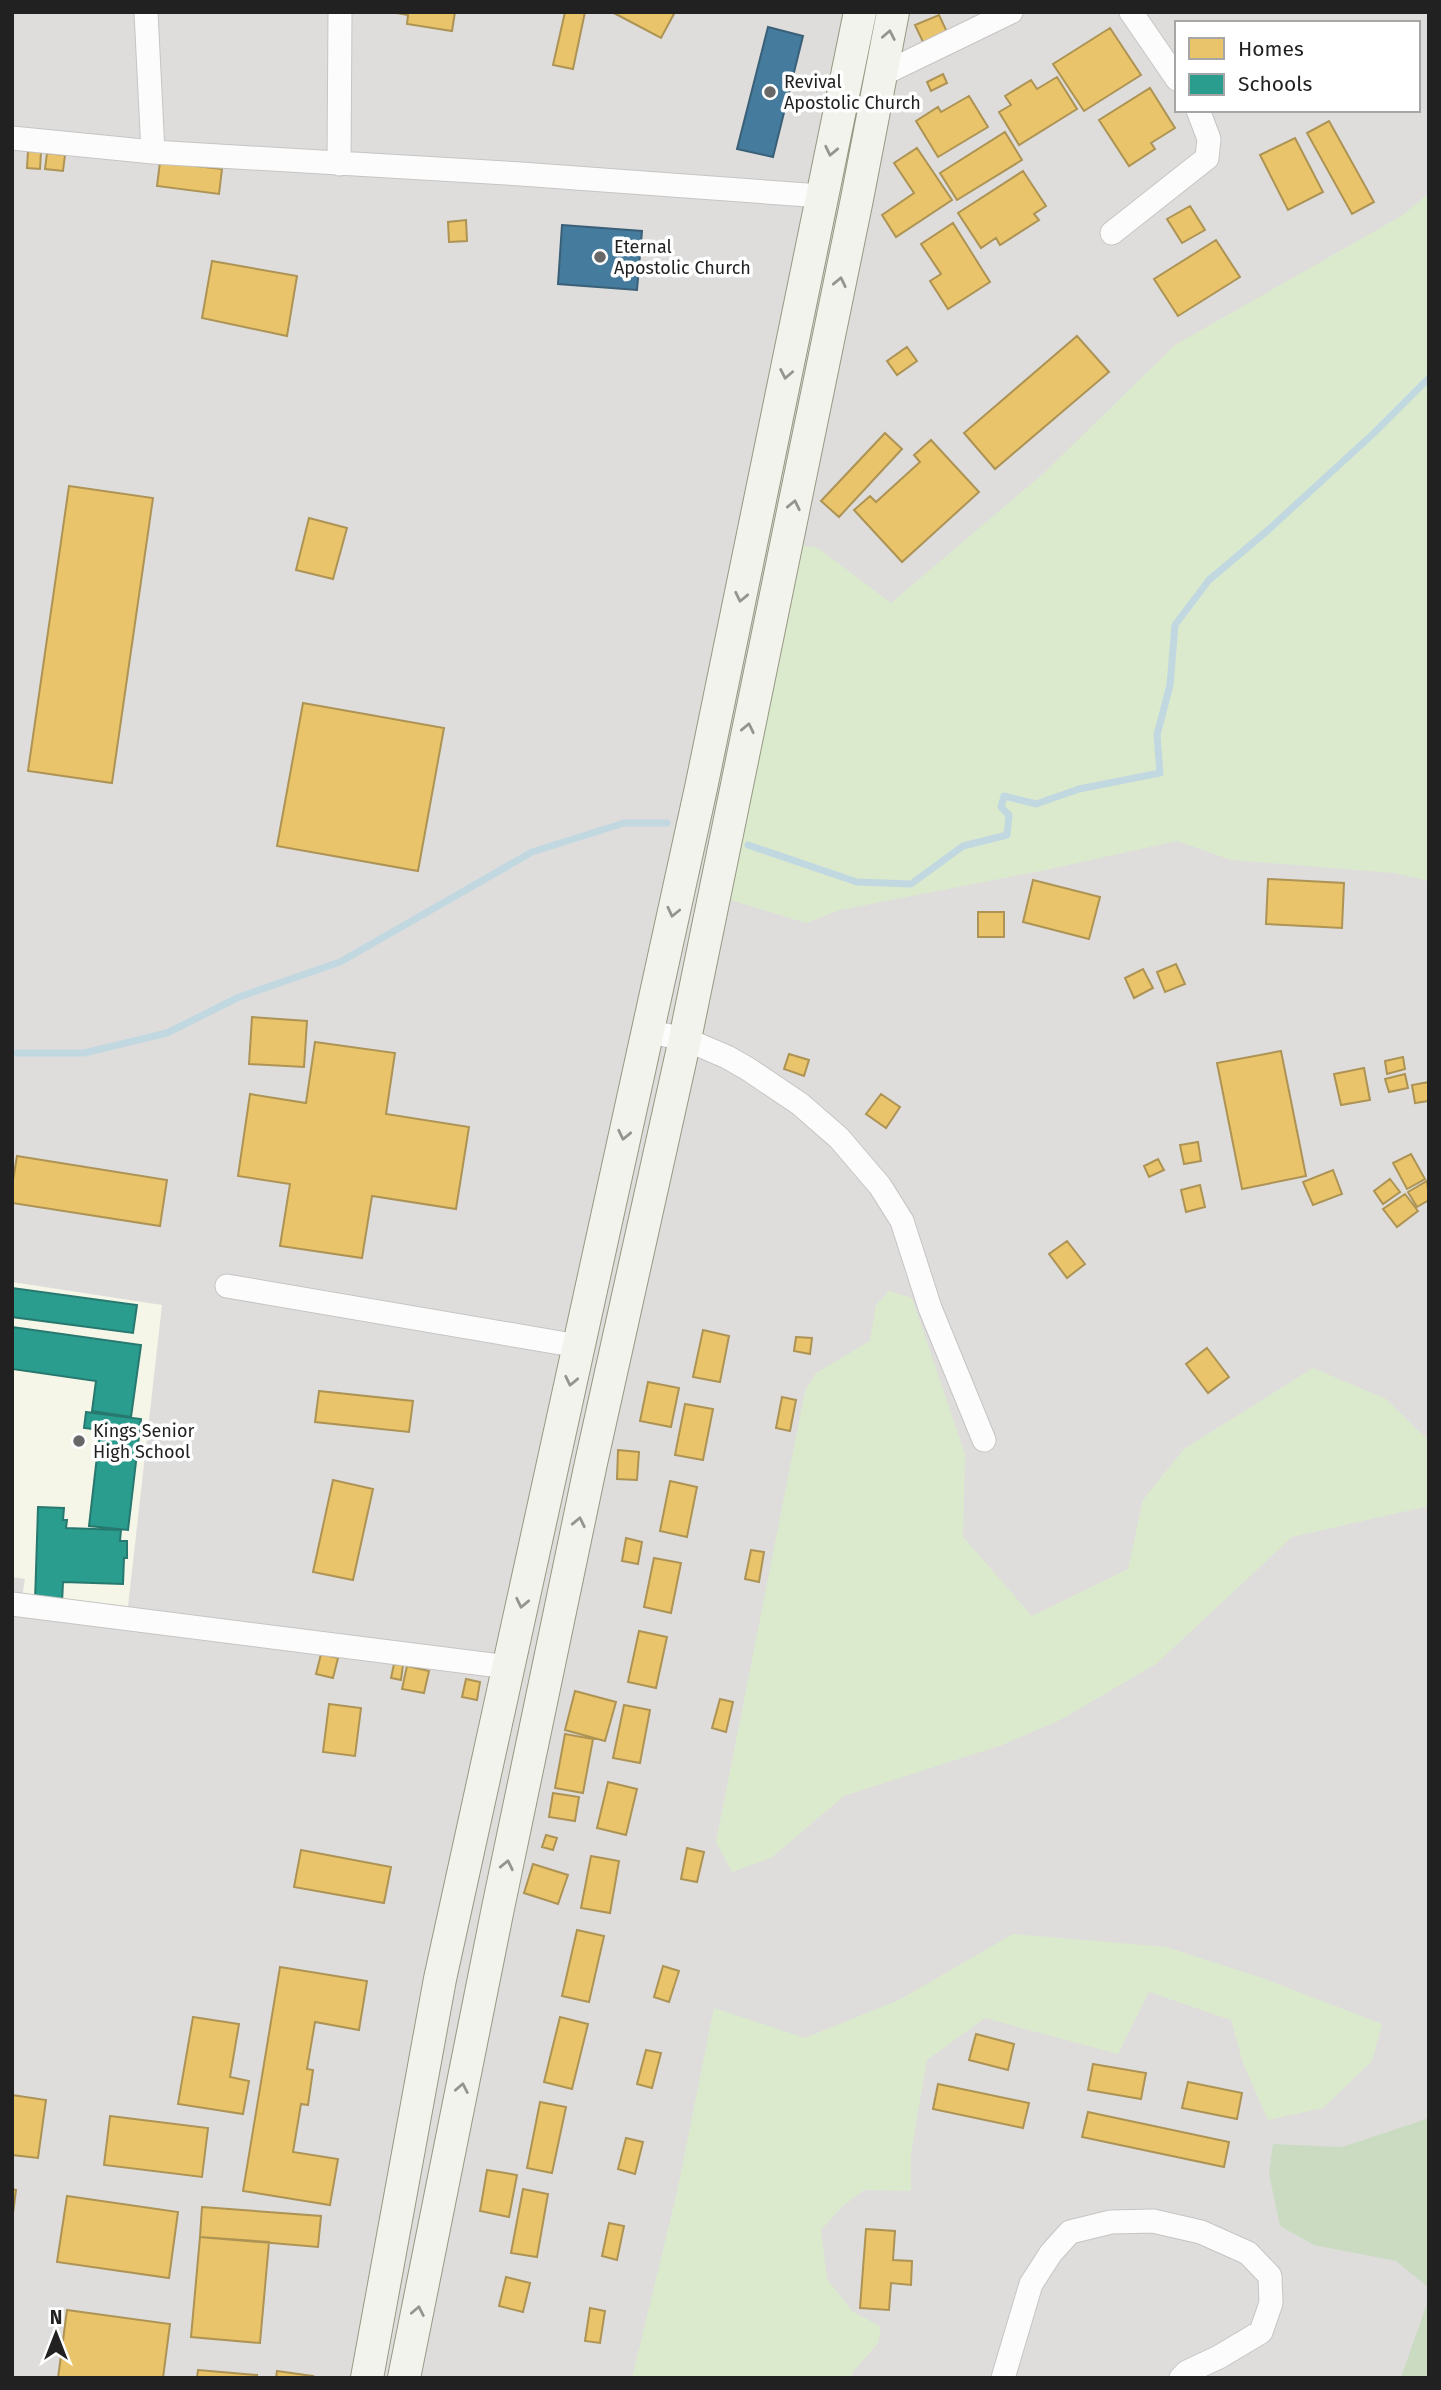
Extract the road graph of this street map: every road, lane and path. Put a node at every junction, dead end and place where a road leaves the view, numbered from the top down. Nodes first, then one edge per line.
1 (146, 12) edge
2 (340, 12) edge
3 (860, 12) edge
4 (893, 12) edge
5 (1011, 12) edge
6 (1131, 12) edge
7 (881, 75) junction
8 (1175, 76) edge
9 (1199, 112) edge
10 (12, 138) edge
11 (153, 152) junction
12 (339, 164) junction
13 (821, 196) junction
14 (1112, 233) dead end
15 (646, 1031) junction
16 (685, 1039) junction
17 (227, 1286) dead end
18 (578, 1346) junction
19 (984, 1440) dead end
20 (12, 1604) edge
21 (508, 1667) junction
22 (367, 2378) edge
23 (404, 2378) edge
24 (1003, 2378) edge
25 (1181, 2378) edge

1 - 11 street
2 - 12 street
3 -> 13 street
7 -> 4 street
5 - 7 street
6 - 8 street
16 -> 7 street
9 - 14 street
10 - 11 street
11 - 12 street
12 - 13 street
13 -> 15 street
15 - 16 street
15 -> 18 street
16 - 19 street
23 -> 16 street
17 - 18 street
18 -> 21 street
20 - 21 street
21 - 22 street
24 - 25 street

